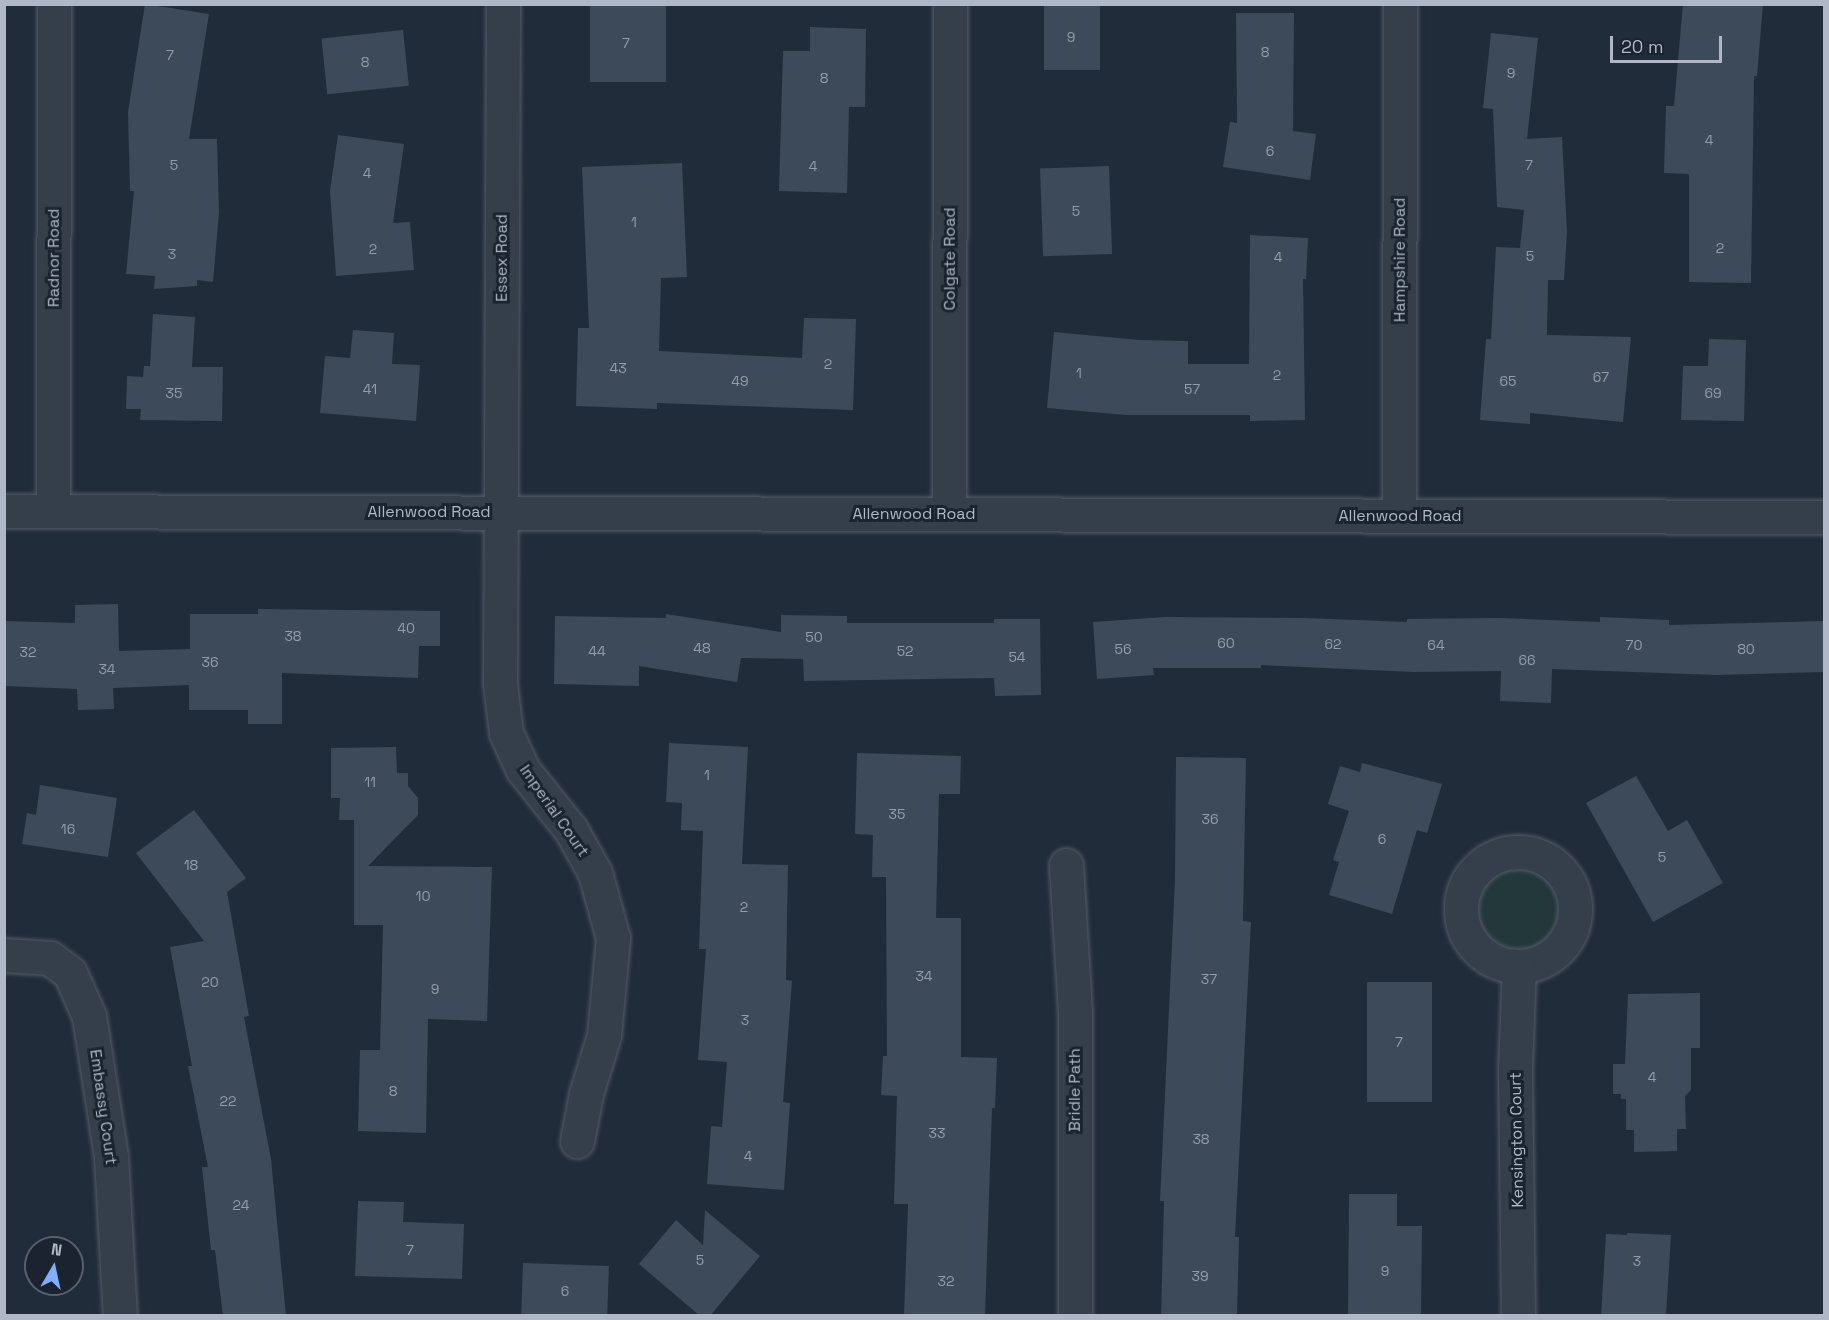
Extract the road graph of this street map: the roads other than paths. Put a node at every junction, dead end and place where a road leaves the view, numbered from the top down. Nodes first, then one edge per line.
1 (54, 4) edge
2 (503, 4) edge
3 (950, 4) edge
4 (1400, 4) edge
5 (4, 511) edge
6 (53, 511) junction
7 (501, 512) junction
8 (949, 514) junction
9 (1399, 515) junction
10 (1824, 517) edge
11 (1066, 865) dead end
12 (4, 955) edge
13 (1519, 966) dead end
14 (577, 1141) dead end
15 (120, 1316) edge
16 (1075, 1316) edge
17 (1518, 1316) edge

1 - 6 street, Radnor Road
2 - 7 street, Essex Road
3 - 8 street, Colgate Road
4 - 9 street, Hampshire Road
5 - 6 street, Allenwood Road
6 - 7 street, Allenwood Road
7 - 8 street, Allenwood Road
7 - 14 street, Imperial Court
8 - 9 street, Allenwood Road
9 - 10 street, Allenwood Road
11 - 16 street, Bridle Path
12 - 15 street, Embassy Court
13 - 17 street, Kensington Court

